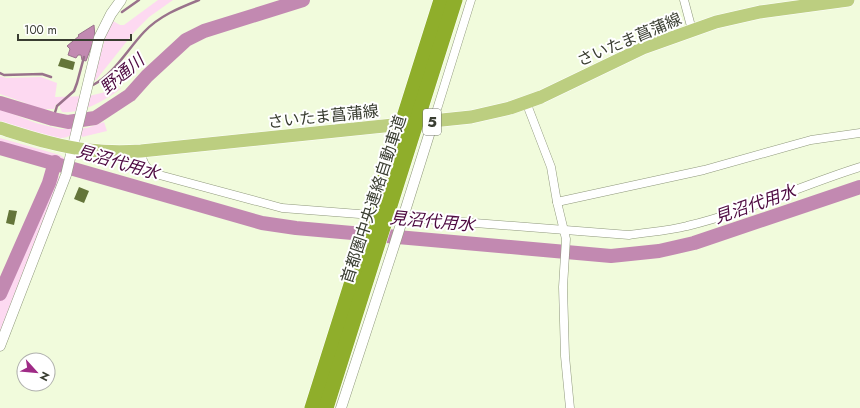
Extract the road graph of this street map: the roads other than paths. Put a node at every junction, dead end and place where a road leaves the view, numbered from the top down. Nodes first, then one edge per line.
1 (121, 0) edge
2 (442, 0) edge
3 (455, 0) edge
4 (471, 0) edge
5 (684, 0) edge
6 (848, 0) edge
7 (692, 30) junction
8 (526, 102) junction
9 (433, 122) junction
10 (0, 128) edge
11 (860, 133) edge
12 (74, 142) junction
13 (141, 151) junction
14 (860, 167) edge
15 (557, 202) junction
16 (403, 218) junction
17 (566, 234) junction
18 (0, 346) edge
19 (312, 408) edge
20 (326, 408) edge
21 (341, 408) edge
22 (570, 408) edge

1 - 12 street
2 - 19 highway, 首都圏中央連絡自動車道, bridge
3 - 20 highway, 首都圏中央連絡自動車道, bridge
4 - 9 street
5 - 7 street
6 - 7 main road, さいたま菖蒲線 / 5
7 - 8 main road, さいたま菖蒲線 / 5
8 - 9 main road, さいたま菖蒲線 / 5
8 - 15 street
9 - 13 main road, さいたま菖蒲線 / 5
9 - 16 street
10 - 12 main road, さいたま菖蒲線 / 5
11 - 15 street
12 - 13 main road, さいたま菖蒲線 / 5
12 - 18 street
13 - 16 street
14 - 17 street
15 - 17 street
16 - 17 street
16 - 21 street
17 - 22 street

